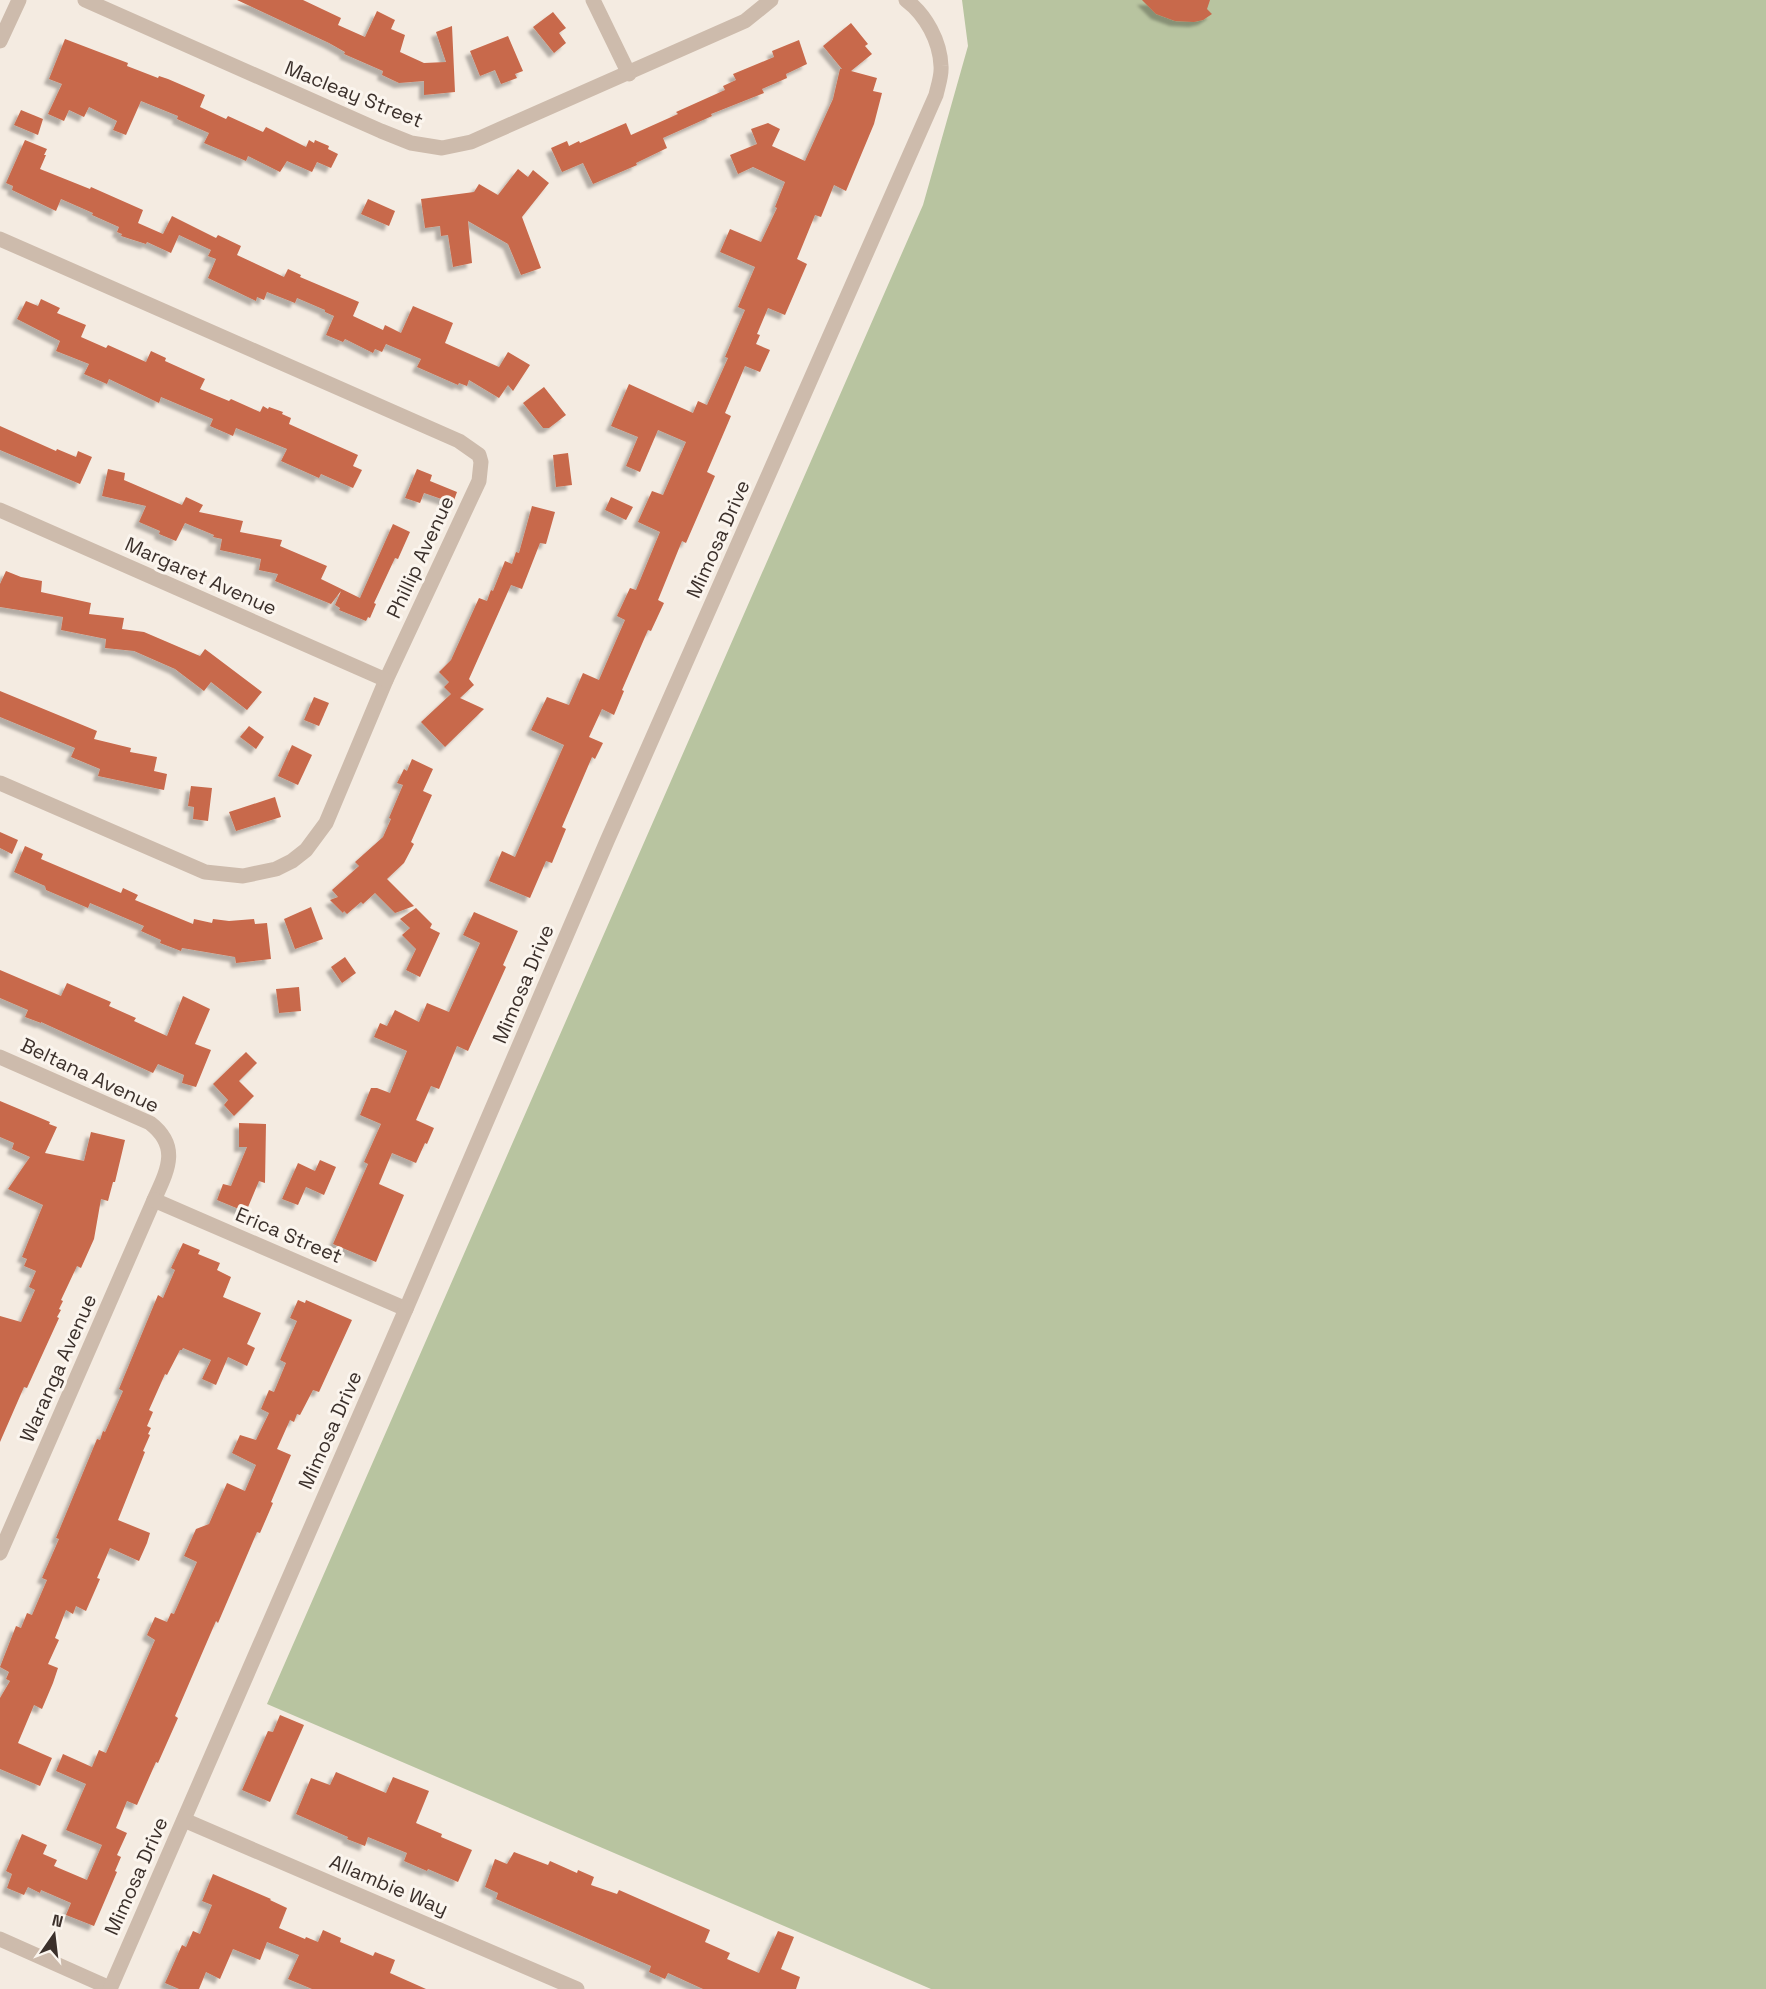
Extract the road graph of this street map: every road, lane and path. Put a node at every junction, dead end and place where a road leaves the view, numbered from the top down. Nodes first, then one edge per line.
1 (19, 0) edge
2 (85, 0) edge
3 (593, 0) edge
4 (771, 0) edge
5 (906, 0) edge
6 (0, 41) edge
7 (629, 74) junction
8 (0, 238) edge
9 (0, 510) edge
10 (386, 680) junction
11 (0, 783) edge
12 (0, 1057) edge
13 (154, 1200) junction
14 (406, 1309) junction
15 (0, 1554) edge
16 (183, 1820) junction
17 (0, 1939) edge
18 (110, 1988) edge
19 (577, 1989) edge

1 - 6 street
2 - 7 street, Macleay Street
3 - 7 street
4 - 7 street, Macleay Street
5 - 14 street, Mimosa Drive
8 - 10 street, Phillip Avenue
9 - 10 street, Margaret Avenue
10 - 11 street, Phillip Avenue
12 - 13 street, Beltana Avenue
13 - 14 street, Erica Street
13 - 15 street, Waranga Avenue
14 - 16 street, Mimosa Drive
16 - 18 street, Mimosa Drive
16 - 19 street, Allambie Way
17 - 18 street

